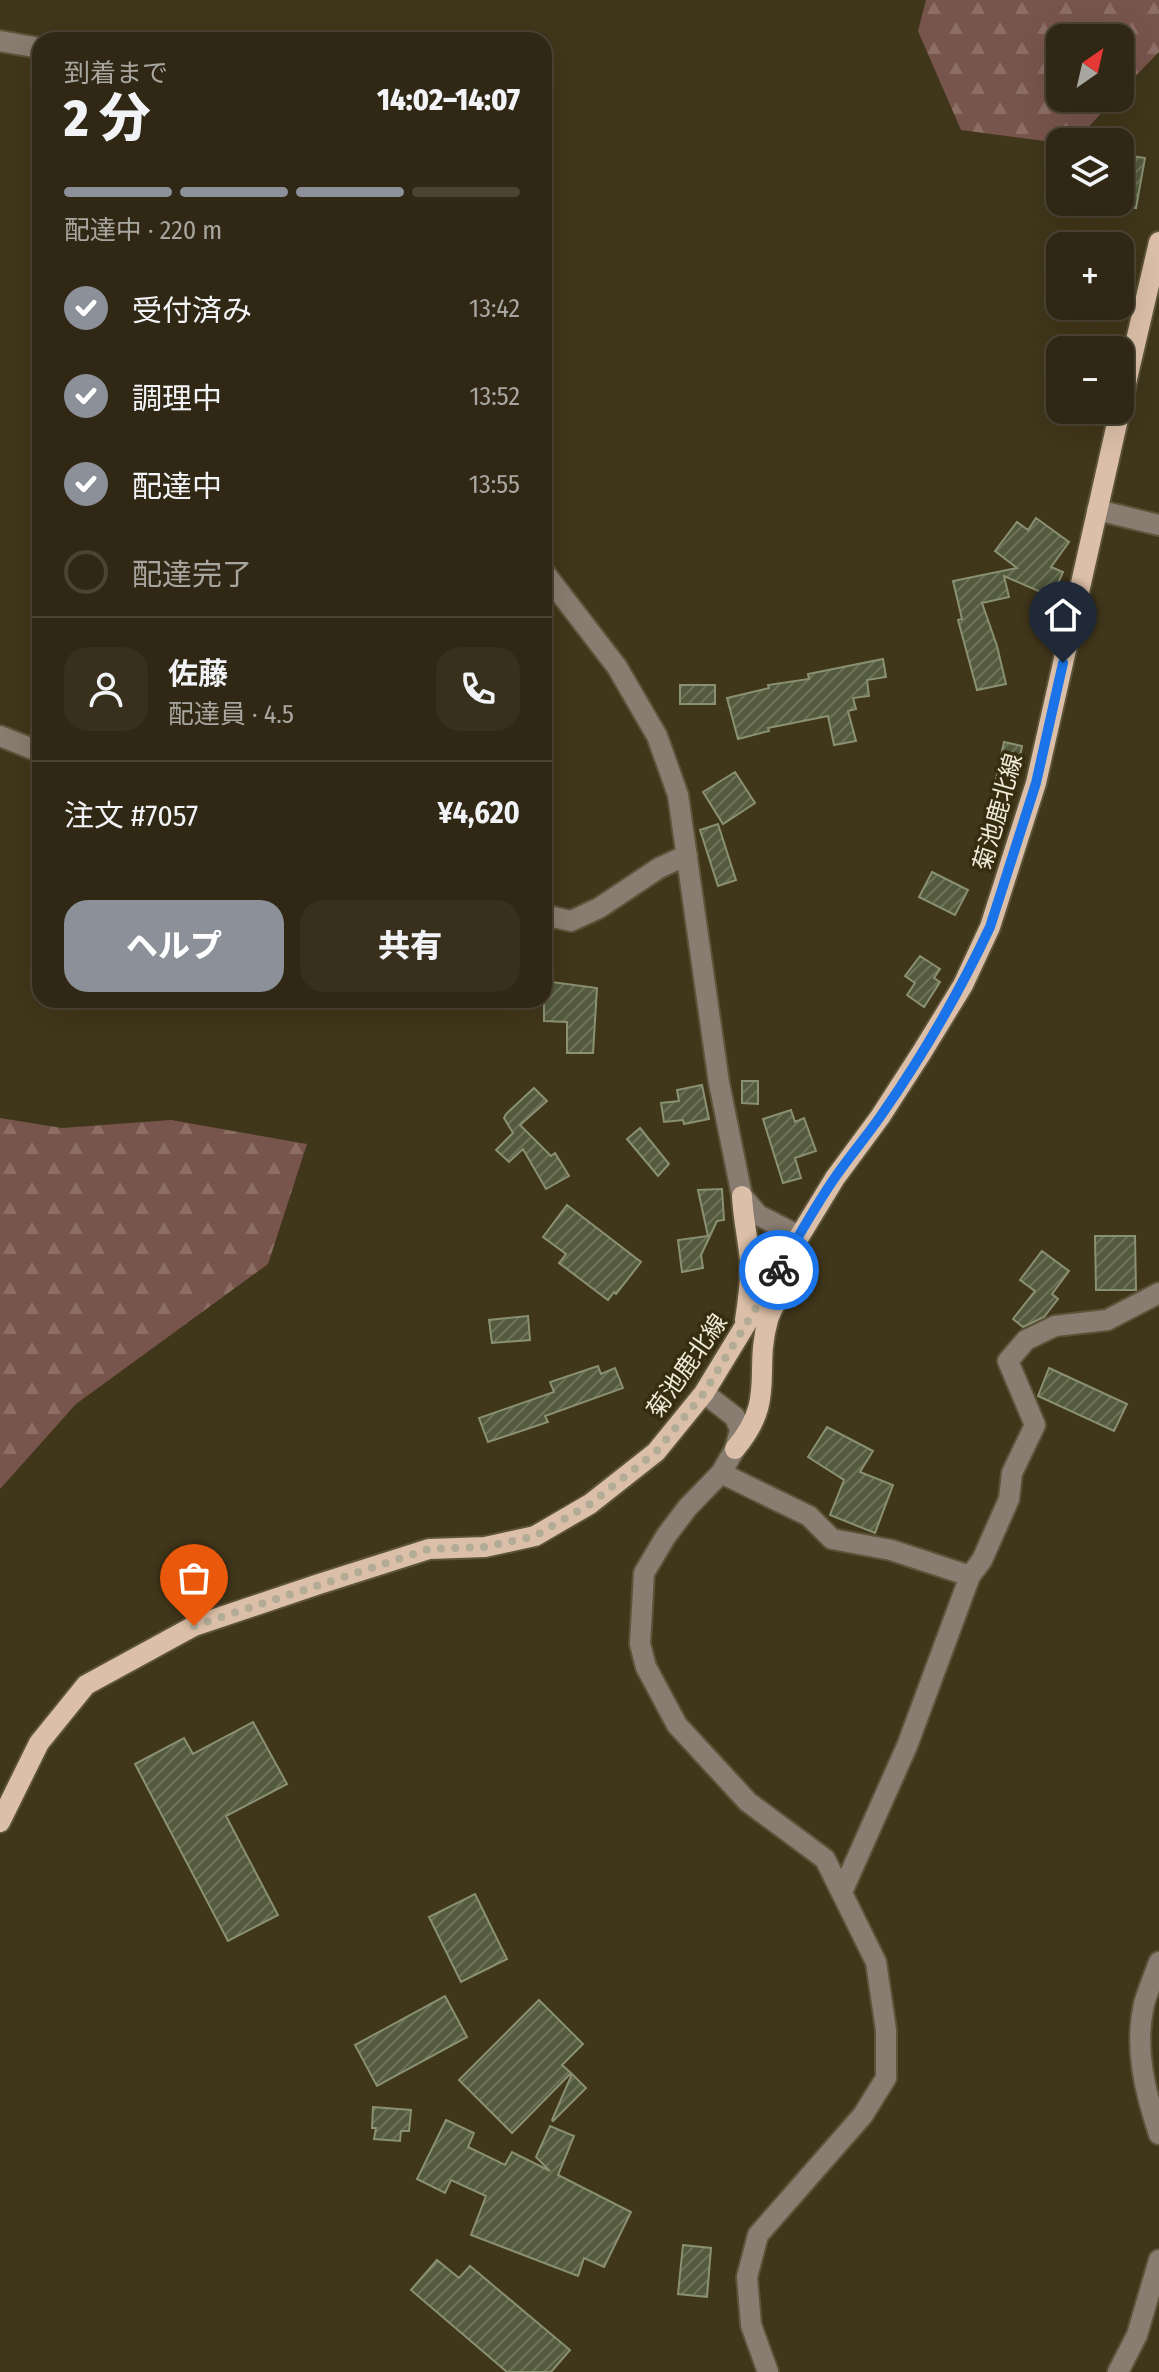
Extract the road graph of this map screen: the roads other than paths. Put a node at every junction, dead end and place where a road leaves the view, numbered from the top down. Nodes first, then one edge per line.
1 (0, 41) edge
2 (32, 47) edge
3 (1159, 242) edge
4 (1134, 349) edge
5 (1117, 424) edge
6 (1097, 510) junction
7 (1159, 525) edge
8 (552, 582) edge
9 (0, 736) edge
10 (32, 749) edge
11 (687, 855) junction
12 (552, 917) edge
13 (742, 1196) junction
14 (813, 1214) junction
15 (799, 1236) junction
16 (1159, 1293) edge
17 (743, 1332) junction
18 (704, 1393) junction
19 (735, 1449) junction
20 (721, 1473) junction
21 (970, 1576) junction
22 (0, 1822) edge
23 (842, 1892) junction
24 (1159, 1962) edge
25 (1159, 2134) edge
26 (1159, 2260) edge
27 (768, 2372) edge
28 (1118, 2372) edge

1 - 2 street
3 - 4 main road, 菊池鹿北線
5 - 6 main road, 菊池鹿北線
6 - 7 street
6 - 14 main road, 菊池鹿北線
8 - 11 street
9 - 10 street
11 - 12 street
11 - 13 street
13 - 15 street
13 - 17 main road
14 - 15 main road, 菊池鹿北線
14 - 19 main road
15 - 17 main road, 菊池鹿北線
16 - 21 street
17 - 18 main road, 菊池鹿北線
18 - 19 street
18 - 22 main road, 菊池鹿北線
19 - 20 street
20 - 21 street
20 - 23 street
21 - 23 street
23 - 27 street
24 - 25 street
26 - 28 street

